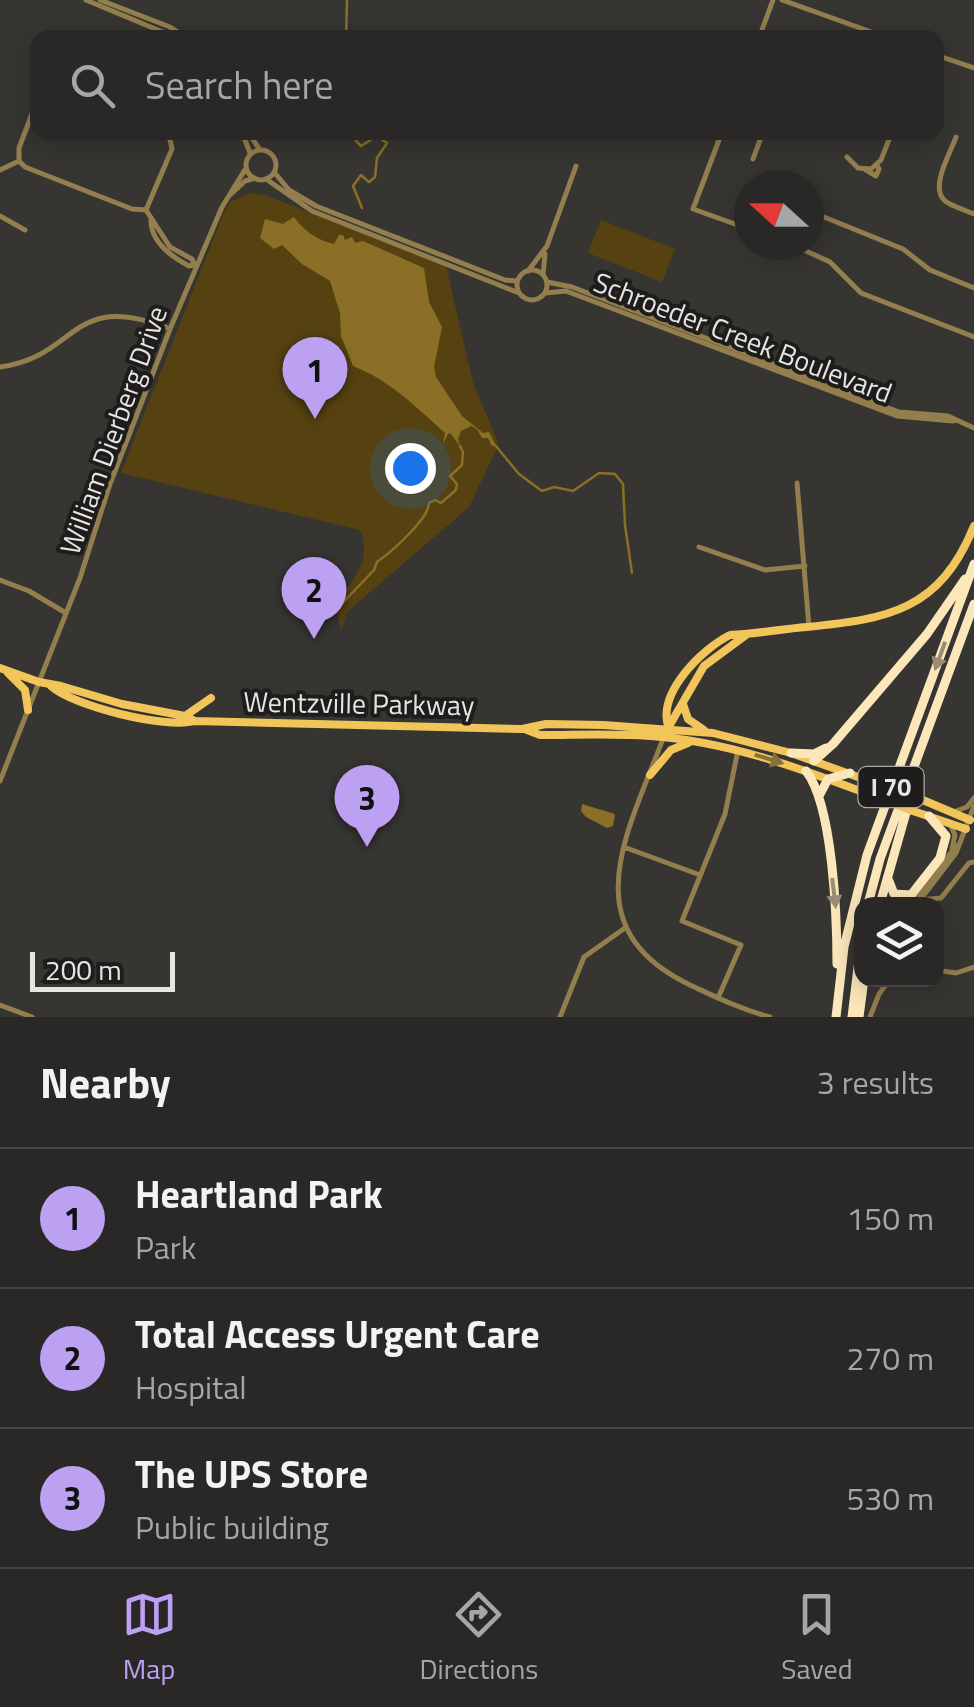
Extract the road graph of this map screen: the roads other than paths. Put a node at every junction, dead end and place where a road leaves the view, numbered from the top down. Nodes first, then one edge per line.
1 (86, 0) edge
2 (100, 0) edge
3 (773, 0) edge
4 (782, 0) edge
5 (158, 30) edge
6 (175, 30) edge
7 (762, 30) edge
8 (866, 30) edge
9 (944, 57) edge
10 (974, 68) edge
11 (30, 120) edge
12 (956, 138) dead end
13 (170, 140) edge
14 (247, 140) edge
15 (252, 140) edge
16 (719, 140) edge
17 (760, 140) edge
18 (888, 140) edge
19 (260, 150) junction
20 (250, 154) junction
21 (847, 158) dead end
22 (753, 159) dead end
23 (19, 161) junction
24 (576, 166) dead end
25 (246, 168) junction
26 (0, 170) edge
27 (274, 172) junction
28 (255, 178) junction
29 (266, 180) junction
30 (230, 195) junction
31 (146, 210) junction
32 (974, 214) edge
33 (0, 216) edge
34 (824, 217) edge
35 (734, 224) edge
36 (26, 230) dead end
37 (546, 246) junction
38 (824, 259) edge
39 (195, 264) junction
40 (528, 270) junction
41 (545, 278) junction
42 (517, 281) junction
43 (974, 288) edge
44 (519, 293) junction
45 (545, 293) junction
46 (170, 329) junction
47 (974, 337) edge
48 (0, 367) edge
49 (929, 417) junction
50 (974, 428) edge
51 (798, 483) dead end
52 (974, 526) edge
53 (700, 547) dead end
54 (974, 564) edge
55 (804, 566) junction
56 (0, 580) edge
57 (974, 604) edge
58 (66, 614) junction
59 (809, 626) junction
60 (746, 634) junction
61 (726, 637) junction
62 (698, 657) junction
63 (954, 657) junction
64 (707, 663) junction
65 (2, 669) edge
66 (39, 682) junction
67 (50, 686) junction
68 (684, 697) junction
69 (211, 698) dead end
70 (28, 710) junction
71 (185, 716) junction
72 (195, 722) junction
73 (666, 731) junction
74 (713, 733) junction
75 (692, 741) junction
76 (833, 744) junction
77 (738, 750) junction
78 (791, 753) junction
79 (814, 761) junction
80 (827, 766) junction
81 (806, 771) junction
82 (850, 773) junction
83 (650, 775) junction
84 (829, 779) junction
85 (0, 781) edge
86 (819, 797) junction
87 (974, 798) edge
88 (974, 806) edge
89 (950, 812) junction
90 (929, 816) junction
91 (945, 822) junction
92 (968, 824) junction
93 (959, 844) junction
94 (624, 847) junction
95 (952, 849) junction
96 (974, 862) edge
97 (892, 863) junction
98 (700, 876) junction
99 (934, 884) junction
100 (870, 897) edge
101 (882, 897) edge
102 (920, 897) edge
103 (922, 897) edge
104 (940, 897) edge
105 (941, 897) edge
106 (625, 928) junction
107 (974, 967) edge
108 (944, 971) edge
109 (858, 987) edge
110 (862, 987) edge
111 (884, 987) edge
112 (837, 990) junction
113 (718, 998) junction
114 (0, 1005) edge
115 (758, 1015) edge
116 (32, 1017) edge
117 (560, 1017) edge
118 (770, 1017) edge
119 (836, 1017) edge
120 (856, 1017) edge
121 (870, 1017) edge

1 - 5 street
2 - 6 street
3 - 7 street
4 - 8 street
9 - 10 street
11 - 23 street
12 - 32 street
13 - 31 street
14 - 20 street
15 - 19 street
16 - 35 street
17 - 22 street
18 - 21 street
19 - 20 street
19 - 27 street
20 - 25 street
23 - 26 street
23 - 31 street
24 - 37 street
25 - 28 street
25 - 30 street, William Dierberg Drive
27 - 29 street
27 - 42 street
28 - 29 street
28 - 30 street
29 - 44 street
30 - 39 street, William Dierberg Drive
31 - 39 street
33 - 36 street
34 - 43 street
37 - 40 street
37 - 41 street
38 - 47 street
39 - 46 street, William Dierberg Drive
40 - 41 street
40 - 42 street
41 - 45 street
41 - 49 street, Schroeder Creek Boulevard
42 - 44 street
44 - 45 street
45 - 49 street, Schroeder Creek Boulevard
46 - 48 street
46 - 58 street, William Dierberg Drive
49 - 50 street, Schroeder Creek Boulevard
51 - 55 street
52 - 59 main road
53 - 55 street
54 - 76 highway
54 -> 112 highway, I 70
55 - 59 street
56 - 58 street
57 - 63 highway, I 70
58 - 66 street, William Dierberg Drive
59 - 60 main road
60 - 61 main road
60 - 64 main road
61 - 62 main road
61 - 64 main road
62 - 68 main road
62 - 73 main road
63 - 97 highway
63 - 100 highway, I 70
64 - 68 main road
65 - 66 main road, Wentzville Parkway
65 - 70 main road
66 - 67 main road, Wentzville Parkway
66 - 70 street, William Dierberg Drive
67 - 71 main road, Wentzville Parkway
67 - 72 main road, Wentzville Parkway
68 - 73 main road
68 - 74 main road
69 - 71 main road
70 - 85 street, William Dierberg Drive
71 - 72 main road, Wentzville Parkway
72 - 73 main road, Wentzville Parkway
73 - 74 main road, Wentzville Parkway
73 - 75 main road, Wentzville Parkway
73 - 83 street
74 - 78 main road, Wentzville Parkway
75 - 77 main road, Wentzville Parkway
75 - 83 main road
76 - 78 highway
76 - 79 highway
76 - 80 highway
77 -> 81 main road, Wentzville Parkway
77 - 98 street
78 - 79 main road, Wentzville Parkway
79 - 80 main road, Wentzville Parkway
80 - 82 main road
80 - 84 highway
81 - 84 main road, Wentzville Parkway
81 - 86 highway
82 - 84 highway
82 - 89 main road, bridge
83 - 94 street
84 - 86 highway
84 - 90 main road, Wentzville Parkway, bridge
86 -> 112 highway
87 - 89 street
88 - 92 street
89 - 92 main road
90 - 91 main road, Wentzville Parkway
90 - 97 highway
91 - 92 main road, Wentzville Parkway
91 - 95 street
92 - 93 street
93 - 95 street
93 - 99 street
94 - 98 street
94 - 106 street
95 - 102 street
96 - 105 street
97 - 101 highway
98 - 113 street
99 - 103 street
99 - 104 street
106 - 113 street
106 - 117 street
107 - 108 street
109 - 120 highway
110 - 120 highway
111 - 121 street
112 - 119 highway, I 70
113 - 115 street
114 - 116 street
115 - 118 street

